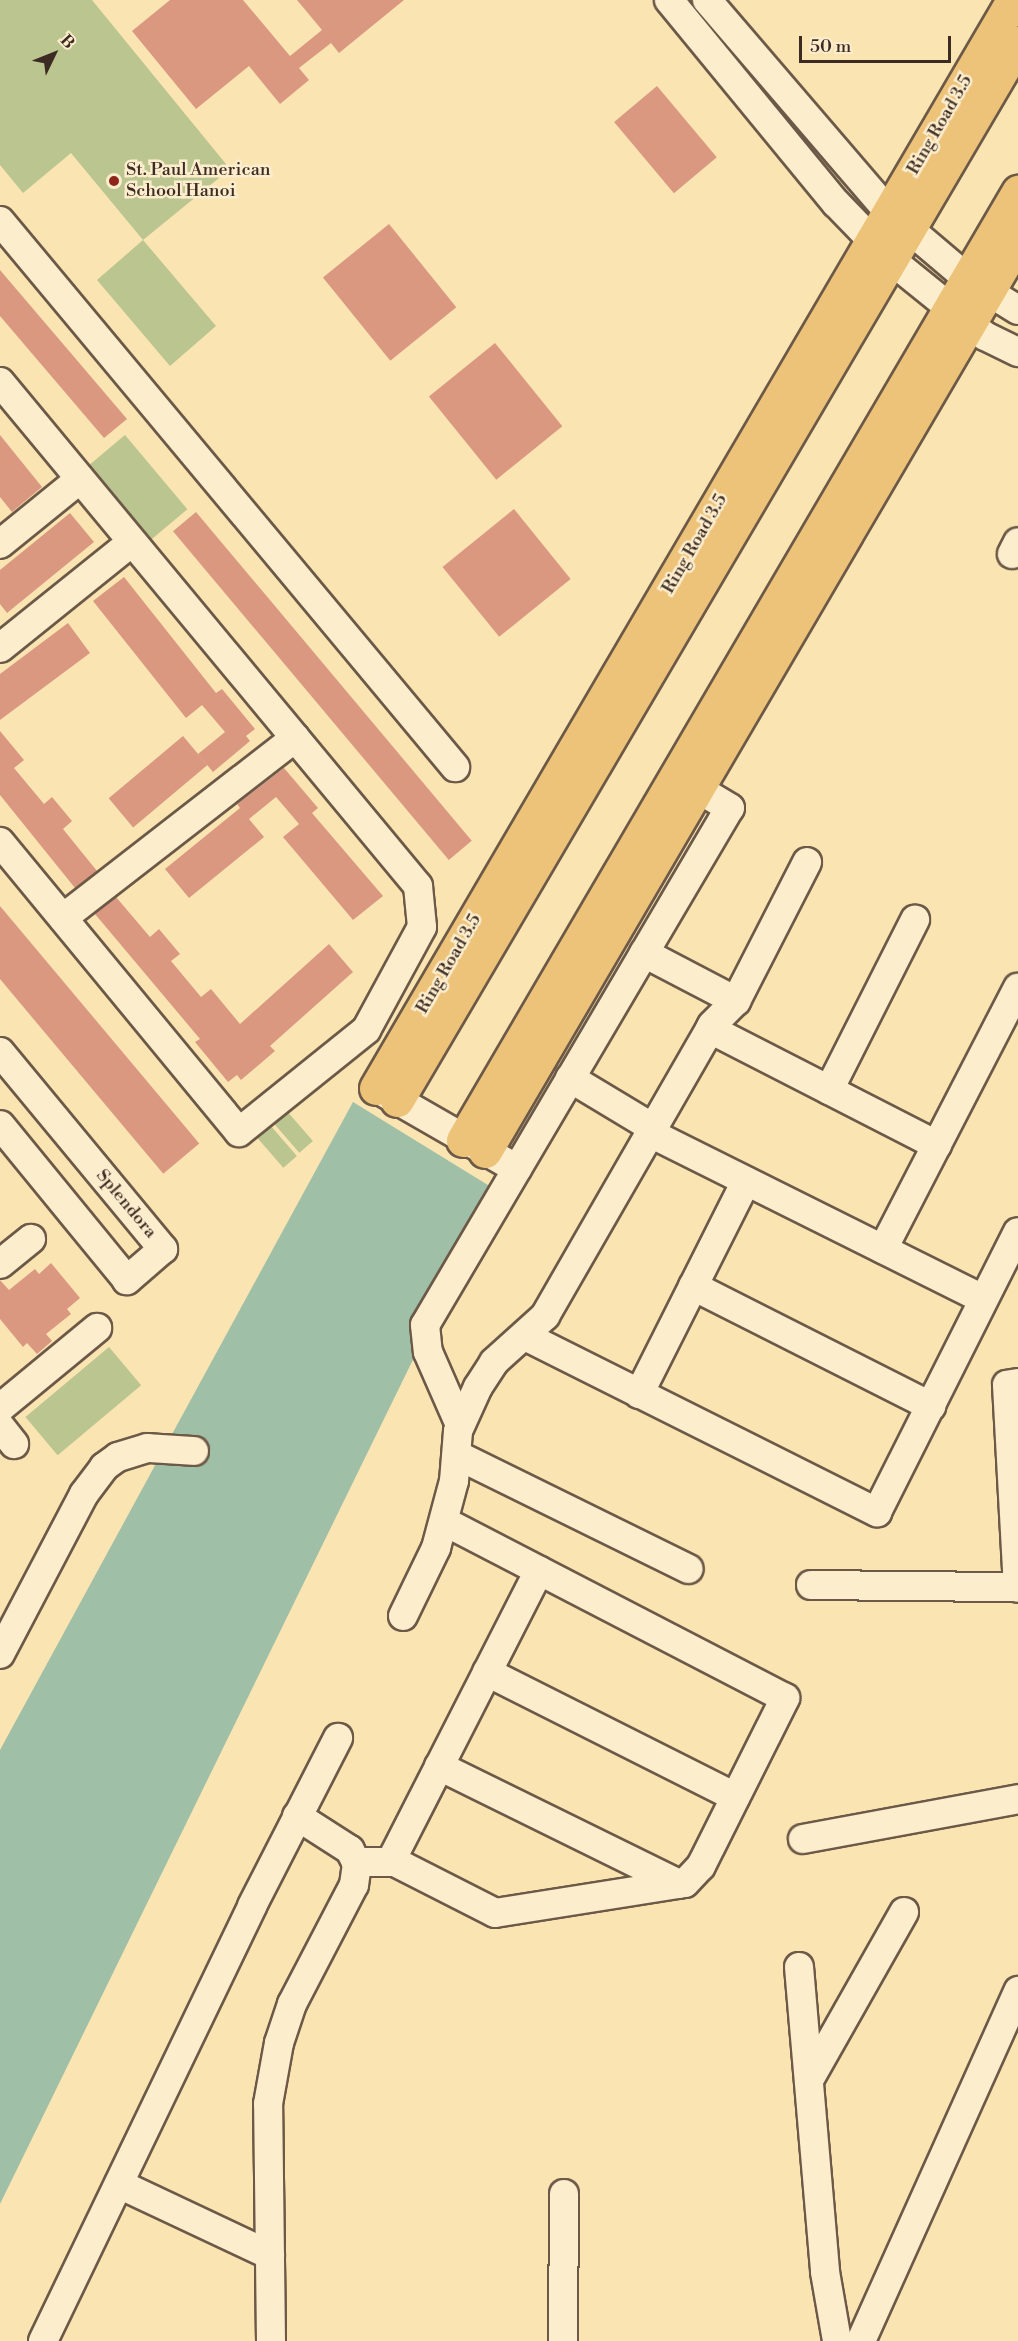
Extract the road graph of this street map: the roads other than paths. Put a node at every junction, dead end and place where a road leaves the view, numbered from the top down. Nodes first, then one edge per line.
1 (669, 0) edge
2 (707, 0) edge
3 (1013, 0) edge
4 (1018, 43) edge
5 (1018, 192) edge
6 (899, 220) junction
7 (0, 222) edge
8 (1017, 243) edge
9 (882, 250) junction
10 (977, 285) junction
11 (1018, 310) edge
12 (960, 316) junction
13 (1018, 352) edge
14 (0, 382) edge
15 (80, 479) junction
16 (132, 542) junction
17 (0, 544) edge
18 (0, 648) edge
19 (295, 738) junction
20 (455, 767) dead end
21 (698, 788) junction
22 (0, 842) edge
23 (807, 862) dead end
24 (63, 918) junction
25 (915, 920) dead end
26 (644, 953) junction
27 (1018, 988) edge
28 (736, 1001) junction
29 (710, 1029) junction
30 (0, 1052) edge
31 (570, 1078) junction
32 (829, 1090) junction
33 (387, 1094) joint
34 (0, 1125) edge
35 (651, 1130) junction
36 (474, 1145) junction
37 (937, 1145) junction
38 (516, 1169) junction
39 (746, 1180) junction
40 (1018, 1232) edge
41 (31, 1239) dead end
42 (883, 1249) junction
43 (0, 1264) edge
44 (693, 1286) junction
45 (983, 1299) junction
46 (97, 1328) dead end
47 (525, 1336) junction
48 (1018, 1383) edge
49 (639, 1394) junction
50 (931, 1406) junction
51 (0, 1408) edge
52 (460, 1425) junction
53 (0, 1426) edge
54 (0, 1444) edge
55 (194, 1451) dead end
56 (457, 1455) junction
57 (455, 1527) dead end
58 (689, 1569) dead end
59 (539, 1570) junction
60 (811, 1586) dead end
61 (1018, 1587) edge
62 (403, 1616) dead end
63 (0, 1654) edge
64 (487, 1672) junction
65 (338, 1738) dead end
66 (439, 1766) junction
67 (735, 1797) junction
68 (1018, 1799) edge
69 (297, 1816) junction
70 (803, 1839) dead end
71 (356, 1862) junction
72 (391, 1862) junction
73 (679, 1884) junction
74 (904, 1912) dead end
75 (799, 1967) dead end
76 (1018, 1991) edge
77 (809, 2080) junction
78 (119, 2184) junction
79 (564, 2194) dead end
80 (270, 2255) junction
81 (43, 2341) edge
82 (271, 2341) edge
83 (563, 2341) edge
84 (837, 2341) edge
85 (861, 2341) edge

1 - 9 street
2 - 6 street
3 - 6 main road, Ring Road 3.5
4 - 6 main road, Ring Road 3.5
5 - 10 main road
6 - 9 main road, Ring Road 3.5
6 - 10 street
7 - 20 street
8 - 10 main road
9 - 12 street
9 - 33 main road, Ring Road 3.5
10 - 11 street
10 - 12 main road
12 - 13 street
12 - 21 main road
12 - 36 main road
14 - 15 street
15 - 16 street
15 - 17 street
16 - 18 street
16 - 19 street
19 - 24 street
19 - 24 street
21 - 26 street
21 - 36 main road
22 - 24 street
23 - 28 street
25 - 32 street
26 - 28 street
26 - 31 street
27 - 37 street
28 - 29 street
29 - 32 street
29 - 35 street
30 - 34 street, Splendora
31 - 35 street
31 - 38 street
32 - 37 street
33 - 36 street
35 - 39 street
35 - 47 street
36 - 38 street
37 - 42 street
38 - 52 street
39 - 42 street
39 - 44 street
40 - 45 street
41 - 43 street
42 - 45 street
44 - 49 street
44 - 50 street
45 - 50 street
46 - 51 street
47 - 49 street
47 - 52 street
48 - 61 street
49 - 50 street
52 - 56 street
53 - 54 street
55 - 63 street
56 - 58 street
56 - 62 street
57 - 59 street
59 - 64 street
59 - 67 street
60 - 61 street
64 - 66 street
64 - 67 street
65 - 69 street
66 - 72 street
66 - 73 street
67 - 73 street
68 - 70 street
69 - 71 street
69 - 78 street
71 - 72 street
71 - 80 street
72 - 73 street
74 - 77 street
75 - 77 street
76 - 85 street
77 - 84 street
78 - 80 street
78 - 81 street
79 - 83 street
80 - 82 street

